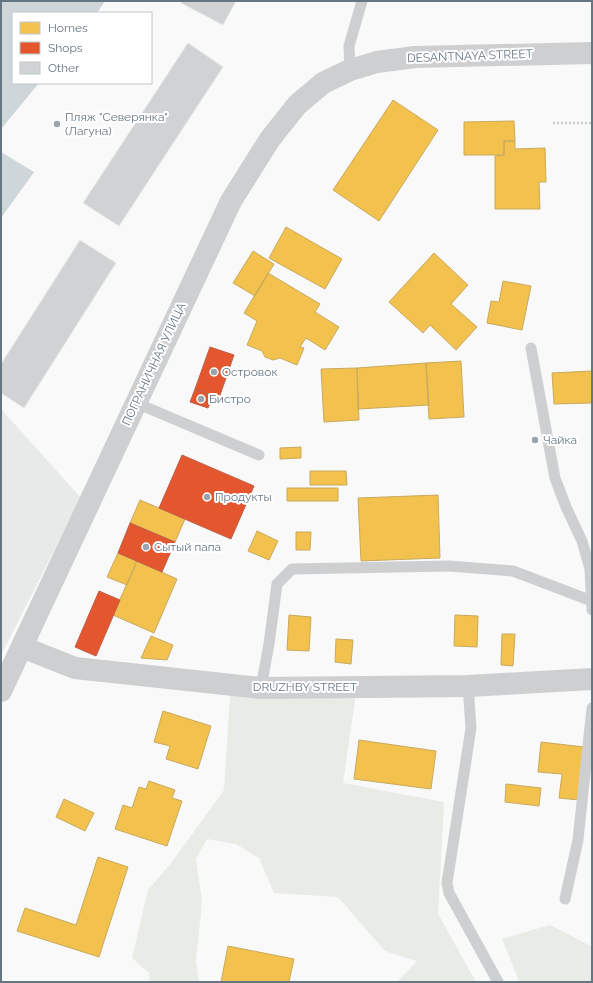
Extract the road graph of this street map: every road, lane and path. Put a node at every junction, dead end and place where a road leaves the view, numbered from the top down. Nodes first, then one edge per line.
1 (362, 1) edge
2 (592, 53) edge
3 (350, 70) junction
4 (553, 123) dead end
5 (592, 123) edge
6 (531, 348) dead end
7 (136, 403) junction
8 (258, 455) dead end
9 (592, 601) edge
10 (592, 610) edge
11 (22, 647) junction
12 (592, 679) edge
13 (468, 686) junction
14 (261, 688) junction
15 (1, 691) edge
16 (592, 708) edge
17 (565, 899) dead end
18 (498, 982) edge

1 - 3 lane
2 - 3 street, DESANTNAYA STREET
3 - 7 street, ПОГРАНИЧНАЯ УЛИЦА
4 - 5 path
6 - 9 lane
7 - 8 lane
7 - 11 street, ПОГРАНИЧНАЯ УЛИЦА
9 - 10 lane
9 - 14 lane
11 - 14 street, DRUZHBY STREET
11 - 15 street, ПОГРАНИЧНАЯ УЛИЦА
12 - 13 street, DRUZHBY STREET
13 - 14 street, DRUZHBY STREET
13 - 18 lane
16 - 17 lane

